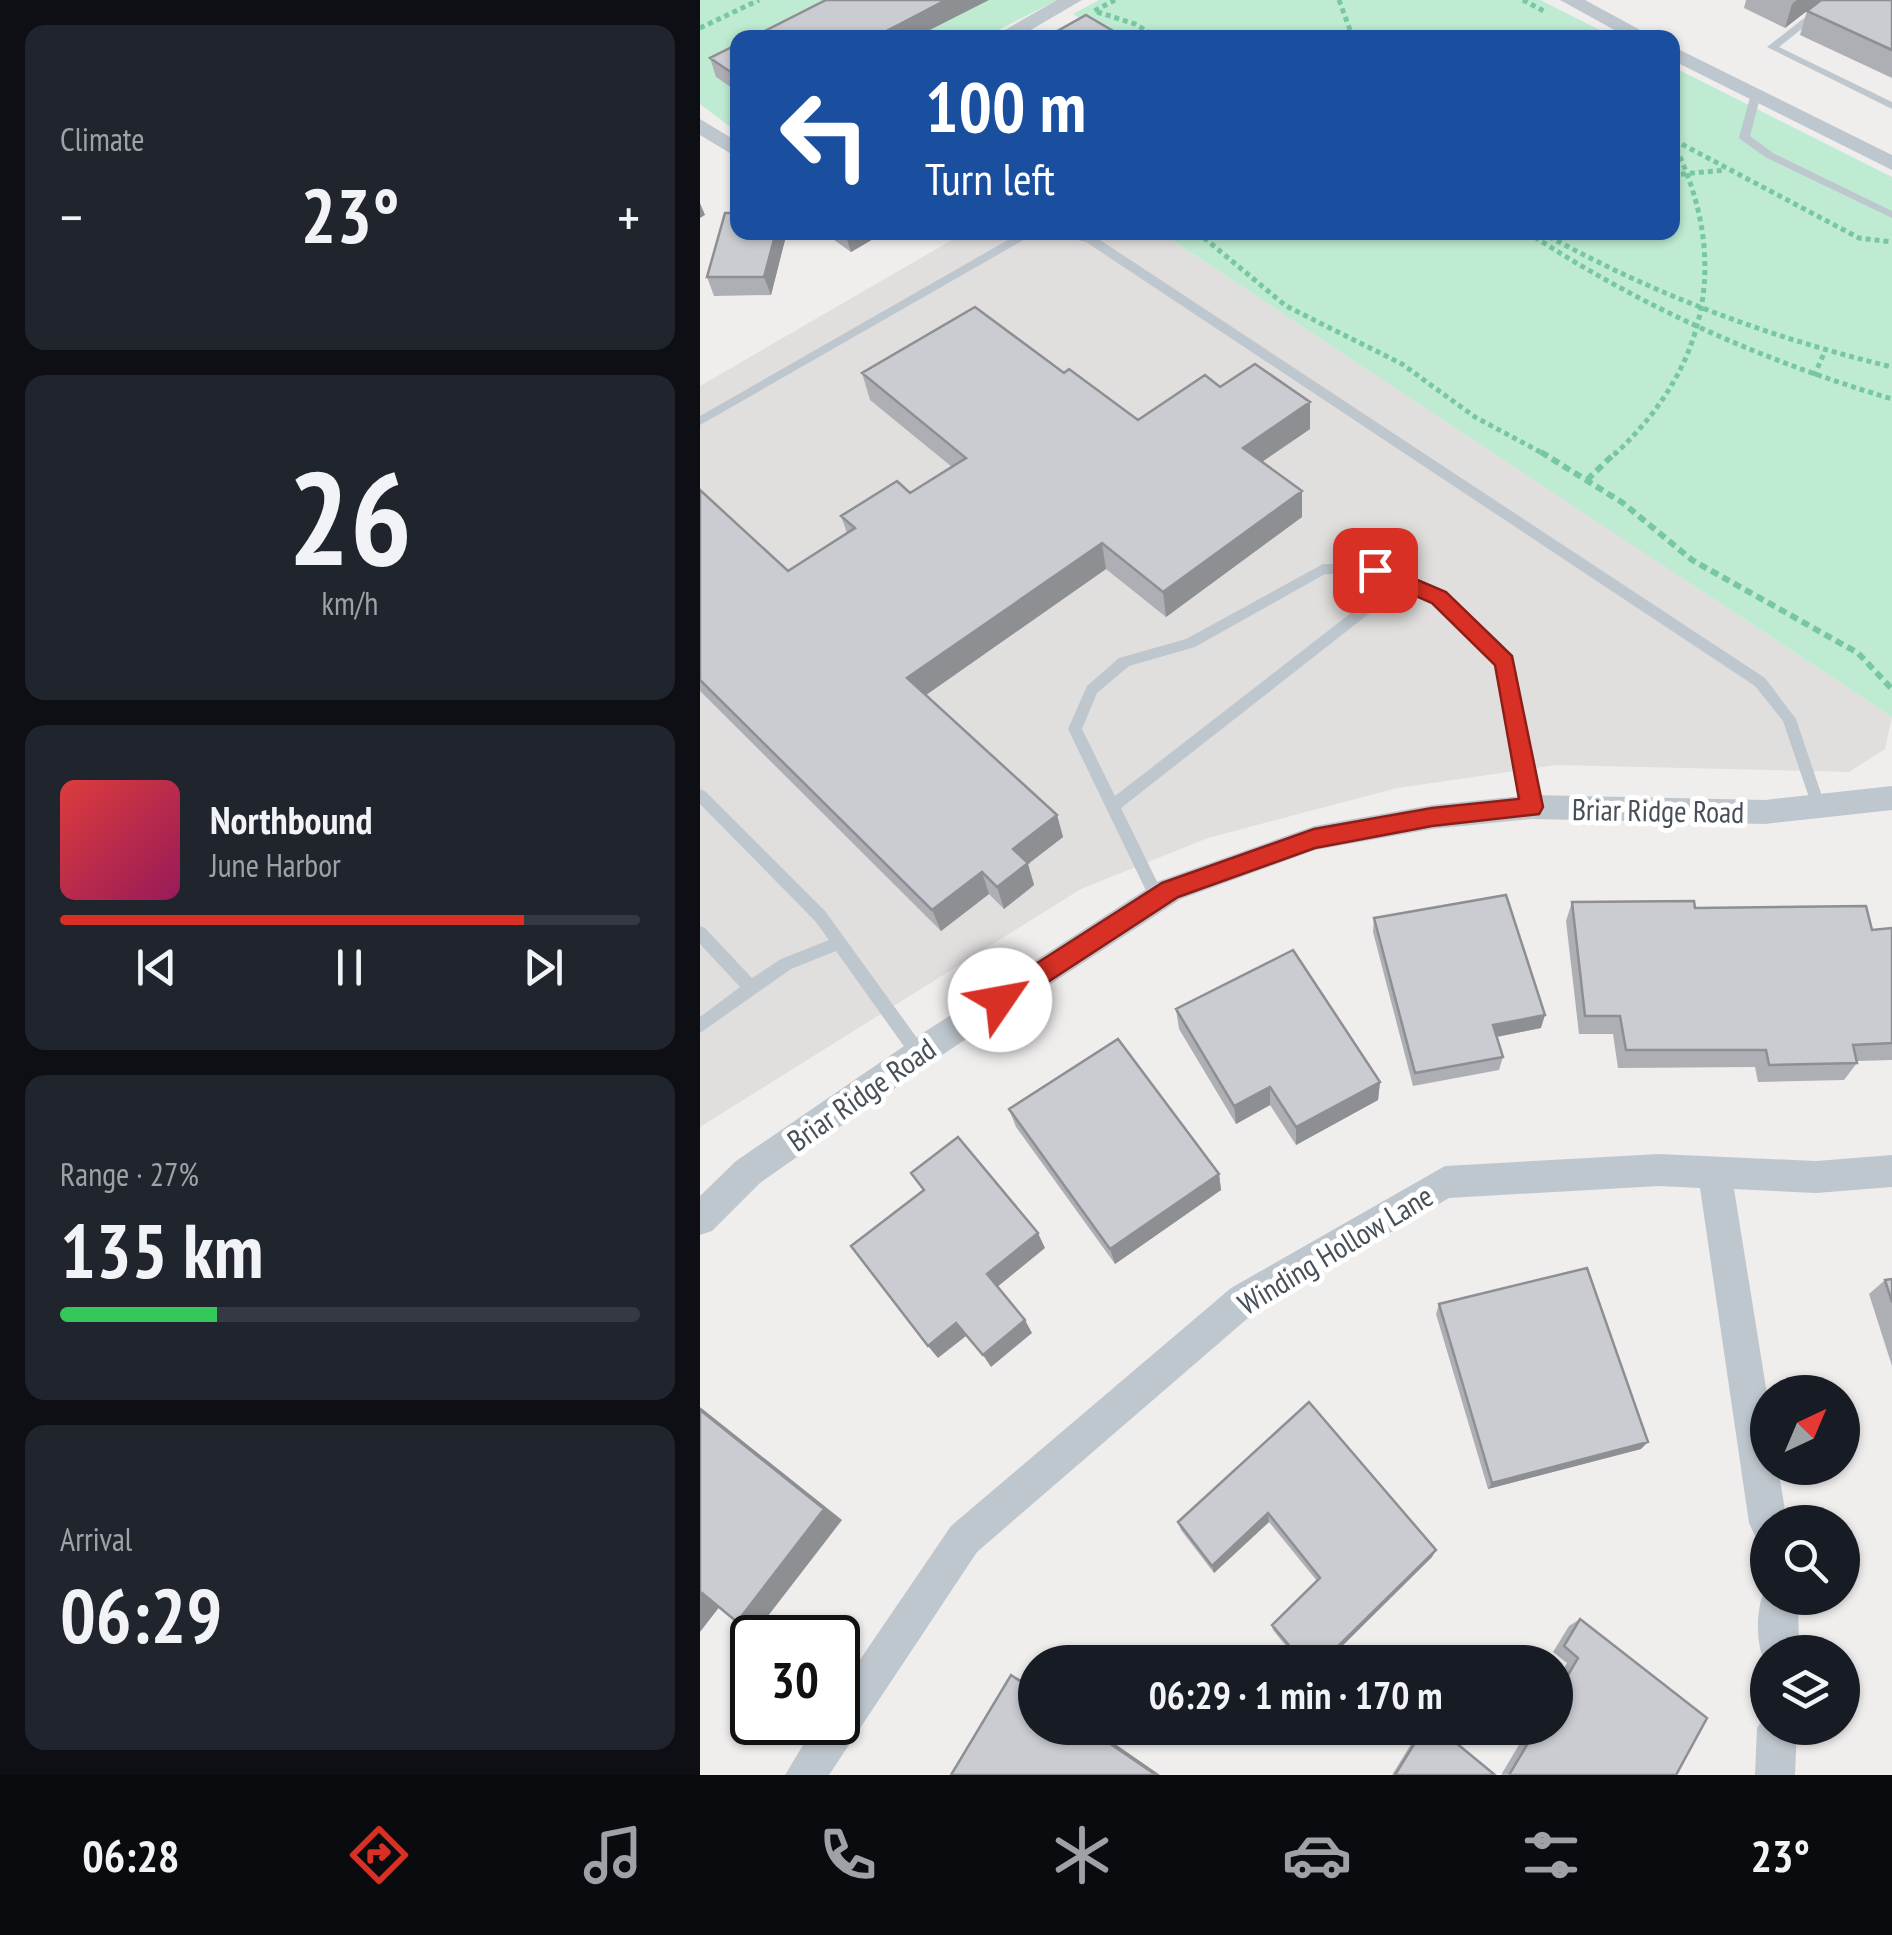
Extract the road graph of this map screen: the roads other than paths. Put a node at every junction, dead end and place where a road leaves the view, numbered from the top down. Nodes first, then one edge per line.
1 (1072, 0) edge
2 (1570, 0) edge
3 (1616, 0) edge
4 (1833, 0) edge
5 (1596, 13) junction
6 (1016, 30) edge
7 (1629, 30) edge
8 (1680, 56) edge
9 (1756, 94) junction
10 (1892, 106) edge
11 (700, 125) edge
12 (730, 146) edge
13 (1892, 163) edge
14 (1892, 216) edge
15 (1015, 240) edge
16 (1092, 240) edge
17 (700, 421) edge
18 (1401, 581) junction
19 (700, 796) edge
20 (1892, 798) edge
21 (1113, 806) junction
22 (1532, 807) junction
23 (1820, 808) junction
24 (1158, 898) junction
25 (700, 932) edge
26 (839, 944) junction
27 (750, 988) junction
28 (700, 1026) edge
29 (919, 1054) junction
30 (1892, 1171) edge
31 (1715, 1173) junction
32 (700, 1219) edge
33 (1765, 1505) edge
34 (1776, 1745) edge
35 (805, 1775) edge
36 (1775, 1775) edge

1 - 6 street
2 - 5 street
3 - 5 street
4 - 10 lane
5 - 7 street
8 - 9 street
9 - 13 street
9 - 14 lane
11 - 12 street
15 - 17 lane
16 - 23 lane
18 - 21 lane
18 - 21 lane
18 - 22 lane
19 - 26 lane
20 - 23 street, Briar Ridge Road
21 - 24 lane
22 - 23 street, Briar Ridge Road
22 - 24 street, Briar Ridge Road
24 - 29 street, Briar Ridge Road
25 - 27 lane
26 - 27 lane
26 - 29 lane
27 - 28 lane
29 - 32 street, Briar Ridge Road
30 - 31 street, Winding Hollow Lane
31 - 33 street
31 - 35 street, Winding Hollow Lane
34 - 36 street

